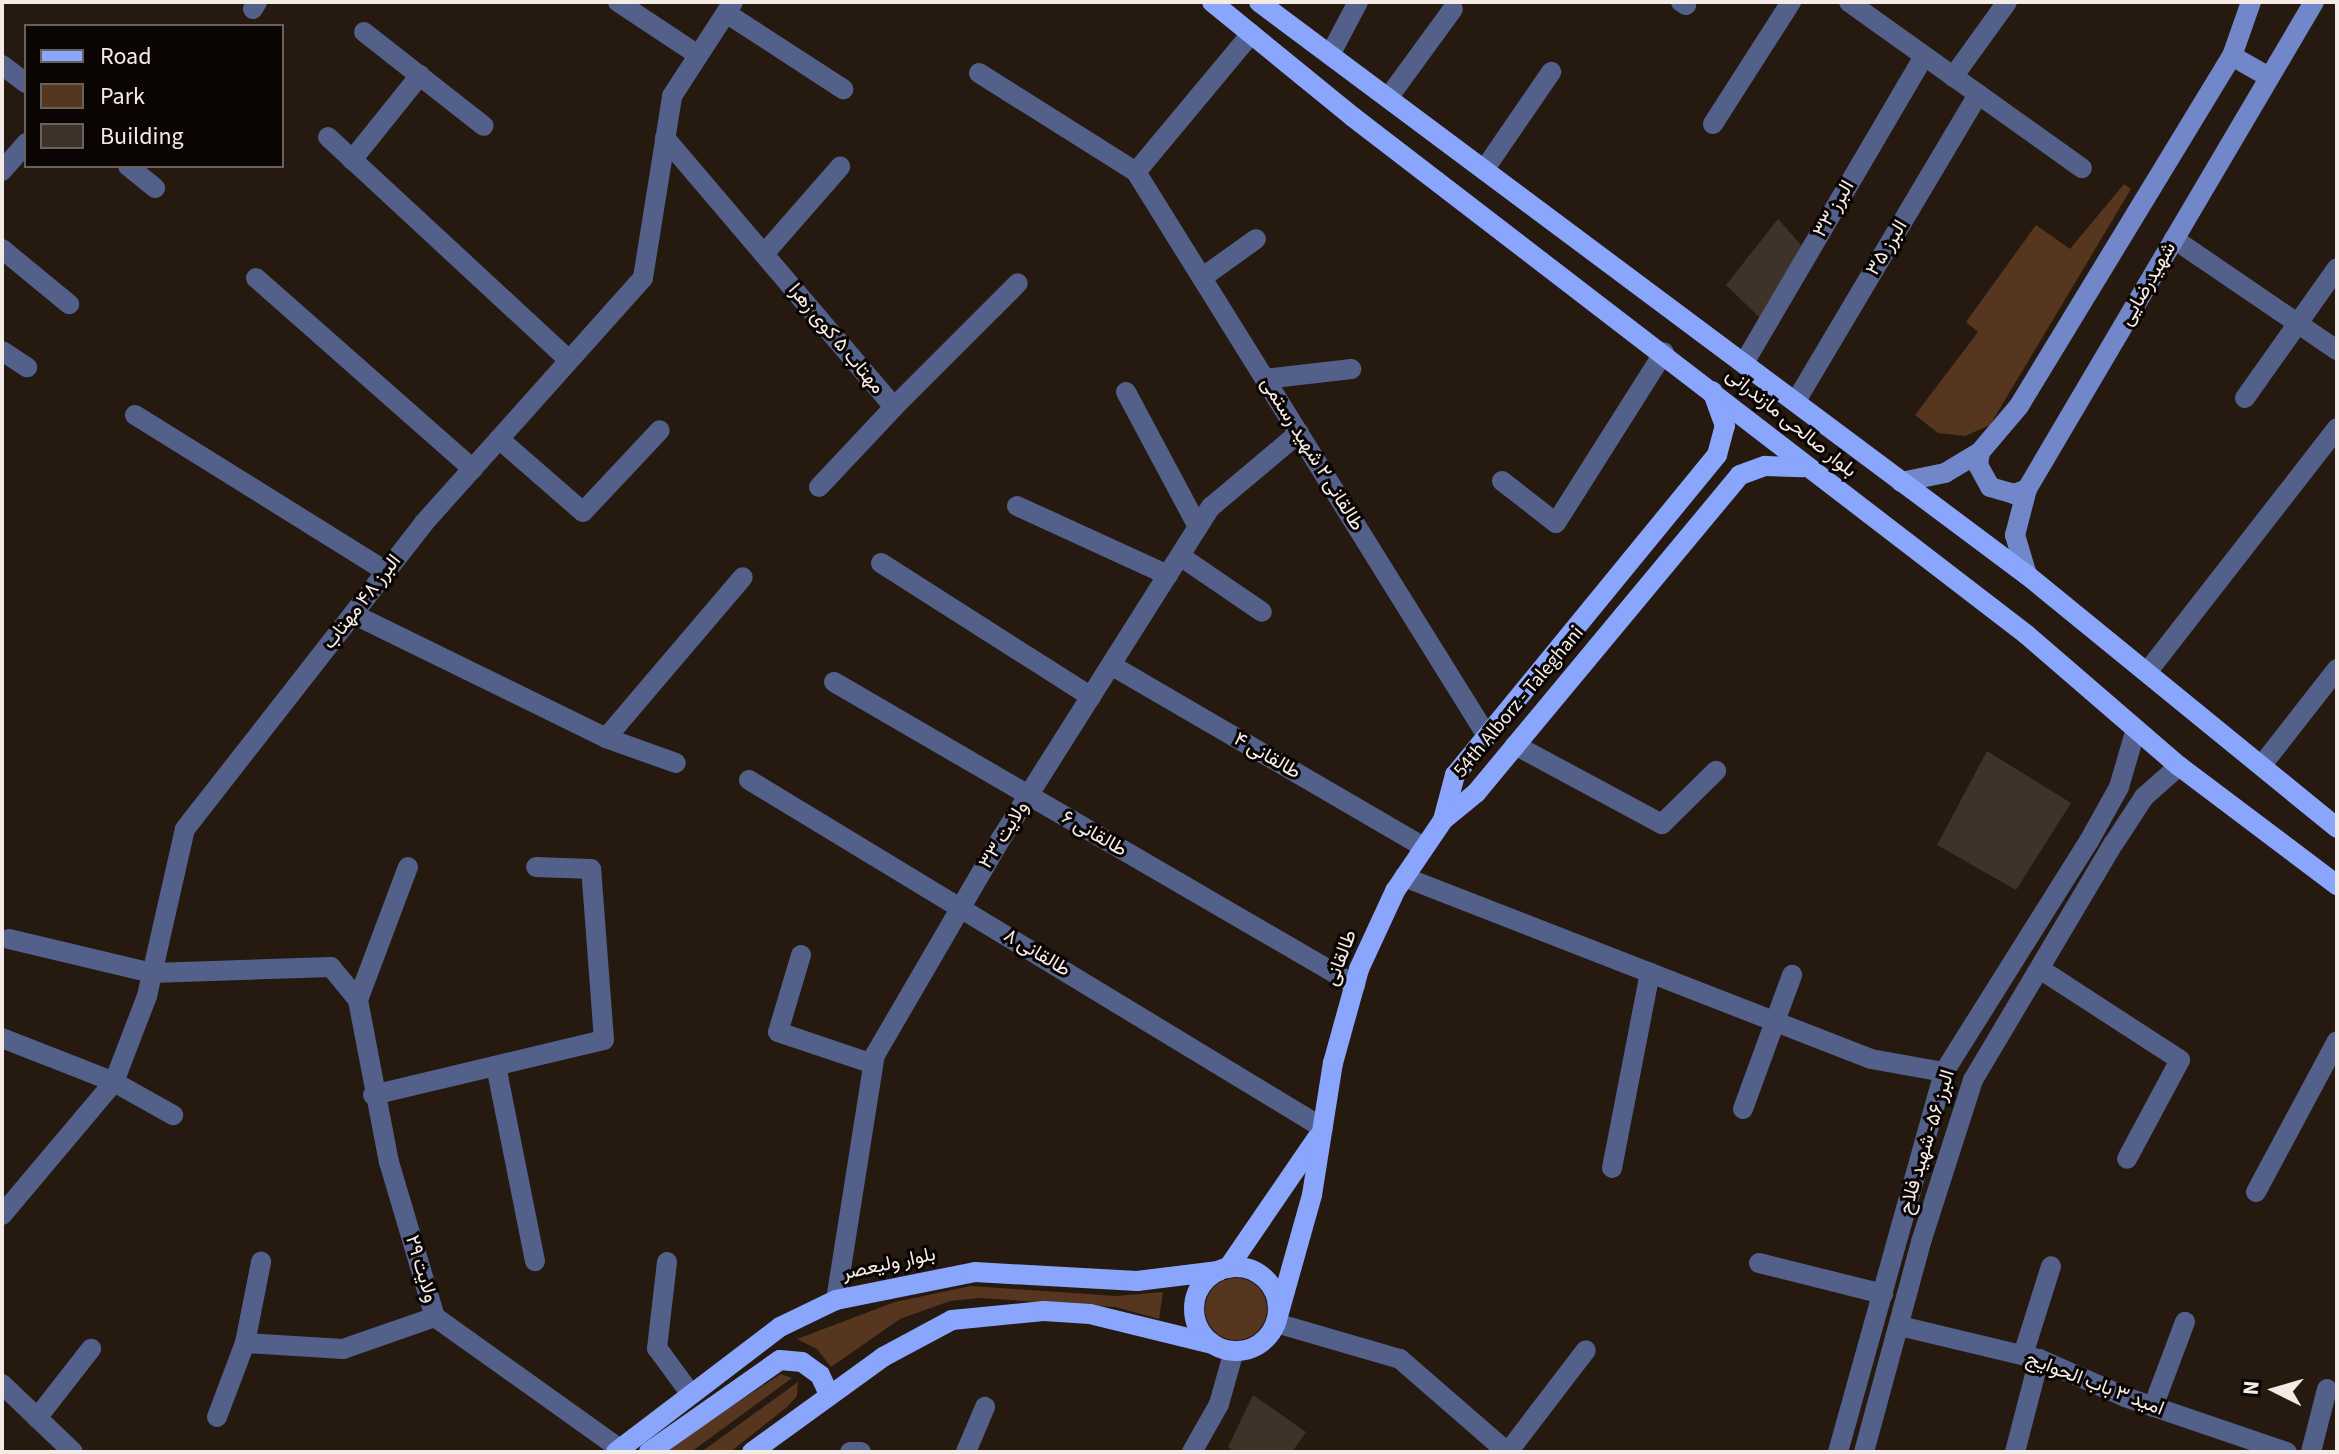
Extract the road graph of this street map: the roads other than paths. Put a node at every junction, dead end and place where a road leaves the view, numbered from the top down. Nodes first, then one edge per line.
1 (618, 2) edge
2 (1212, 2) edge
3 (1259, 2) edge
4 (1358, 2) edge
5 (1791, 2) edge
6 (1849, 2) edge
7 (2007, 2) edge
8 (2251, 2) edge
9 (2314, 2) edge
10 (730, 7) edge
11 (1453, 9) dead end
12 (364, 32) dead end
13 (1251, 34) junction
14 (698, 55) junction
15 (1330, 55) junction
16 (1924, 56) junction
17 (2232, 56) junction
18 (2, 65) edge
19 (1551, 72) dead end
20 (979, 73) dead end
21 (420, 75) junction
22 (1953, 77) junction
23 (2269, 77) junction
24 (24, 82) edge
25 (843, 89) dead end
26 (1978, 94) junction
27 (1388, 98) junction
28 (1713, 124) dead end
29 (484, 126) dead end
30 (328, 137) dead end
31 (665, 138) junction
32 (24, 145) edge
33 (352, 160) junction
34 (840, 167) dead end
35 (130, 168) edge
36 (2082, 168) dead end
37 (1484, 170) junction
38 (2, 171) edge
39 (1136, 172) junction
40 (155, 188) dead end
41 (1256, 239) dead end
42 (2174, 239) junction
43 (2, 249) edge
44 (764, 254) junction
45 (2337, 268) edge
46 (1203, 277) junction
47 (256, 278) dead end
48 (1018, 283) dead end
49 (69, 304) dead end
50 (2299, 323) junction
51 (2337, 350) edge
52 (2, 351) edge
53 (1664, 352) junction
54 (569, 360) junction
55 (1744, 363) junction
56 (27, 367) dead end
57 (1351, 369) dead end
58 (1265, 379) junction
59 (1711, 390) junction
60 (1126, 392) dead end
61 (2245, 398) dead end
62 (1796, 401) junction
63 (894, 407) junction
64 (135, 415) dead end
65 (2337, 428) edge
66 (660, 430) dead end
67 (1299, 433) junction
68 (499, 439) junction
69 (1980, 452) junction
70 (1709, 465) junction
71 (1803, 467) junction
72 (473, 469) junction
73 (1502, 481) dead end
74 (1901, 482) junction
75 (819, 487) dead end
76 (1729, 488) junction
77 (2027, 489) junction
78 (1017, 506) dead end
79 (1198, 527) junction
80 (1180, 556) junction
81 (881, 563) dead end
82 (386, 571) junction
83 (1168, 575) junction
84 (2027, 575) junction
85 (743, 577) dead end
86 (1262, 612) dead end
87 (353, 614) junction
88 (1111, 665) junction
89 (2337, 669) edge
90 (2148, 671) junction
91 (834, 682) dead end
92 (1091, 697) junction
93 (2136, 729) junction
94 (1487, 736) junction
95 (606, 738) junction
96 (1515, 745) junction
97 (676, 763) dead end
98 (2262, 765) junction
99 (2179, 766) junction
100 (1716, 771) dead end
101 (749, 780) dead end
102 (1028, 796) junction
103 (1443, 820) junction
104 (2337, 828) edge
105 (1424, 847) junction
106 (408, 867) dead end
107 (536, 867) dead end
108 (1404, 877) junction
109 (2337, 885) edge
110 (961, 907) junction
111 (9, 939) dead end
112 (801, 955) dead end
113 (2040, 969) junction
114 (152, 973) junction
115 (1650, 973) junction
116 (1792, 975) dead end
117 (1355, 985) junction
118 (358, 1000) junction
119 (1772, 1021) junction
120 (2, 1038) edge
121 (2337, 1041) edge
122 (873, 1064) junction
123 (496, 1066) junction
124 (1944, 1072) junction
125 (114, 1082) junction
126 (373, 1095) junction
127 (1743, 1109) dead end
128 (173, 1115) dead end
129 (1323, 1128) junction
130 (2127, 1159) dead end
131 (1612, 1168) dead end
132 (2256, 1192) dead end
133 (2, 1215) edge
134 (535, 1261) dead end
135 (261, 1262) dead end
136 (667, 1262) dead end
137 (1759, 1263) dead end
138 (2051, 1266) dead end
139 (1223, 1270) junction
140 (1883, 1294) junction
141 (836, 1300) junction
142 (435, 1317) junction
143 (2185, 1322) dead end
144 (1276, 1323) junction
145 (1900, 1326) junction
146 (245, 1343) junction
147 (1212, 1344) junction
148 (91, 1349) dead end
149 (1586, 1350) dead end
150 (1234, 1351) junction
151 (2031, 1357) junction
152 (2, 1384) edge
153 (2327, 1389) dead end
154 (690, 1393) junction
155 (829, 1394) junction
156 (985, 1407) dead end
157 (2153, 1407) junction
158 (217, 1417) dead end
159 (37, 1418) junction
160 (1201, 1449) edge
161 (618, 1450) edge
162 (69, 1451) edge
163 (649, 1452) edge
164 (752, 1452) edge
165 (966, 1452) edge
166 (1507, 1452) edge
167 (1838, 1452) edge
168 (1864, 1452) edge
169 (2015, 1452) edge
170 (2287, 1452) edge
171 (2311, 1452) edge

1 - 14 street
2 - 13 main road, بلوار صالحی مازندرانی
3 - 15 main road, بلوار صالحی مازندرانی
4 - 15 street
5 - 28 street
6 - 16 street
7 - 22 street
8 - 17 main road
9 - 23 main road, شهیدرضایی
10 - 14 street, البرز ۴۸ مهتاب
10 - 25 street
11 - 27 street
12 - 21 street
13 - 39 street
13 - 53 main road, بلوار صالحی مازندرانی
14 - 31 street, البرز ۴۸ مهتاب
15 - 27 main road, بلوار صالحی مازندرانی
16 - 22 street
16 - 55 street, البرز ۳۳
17 - 23 main road
17 - 69 main road
18 - 24 street
19 - 37 street
20 - 39 street
21 - 29 street
21 - 33 street
22 - 26 street
23 - 42 main road, شهیدرضایی
26 - 36 street
26 - 62 street, البرز ۳۵
27 - 37 main road, بلوار صالحی مازندرانی
30 - 33 street
31 - 44 street, مهتاب ۵ کوی زهرا
31 - 54 street, البرز ۴۸ مهتاب
32 - 38 street
33 - 54 street
34 - 44 street
35 - 40 street
37 - 55 main road, بلوار صالحی مازندرانی
39 - 46 street, طالقانی ۲ شهید رستمی
41 - 46 street
42 - 50 street
42 - 77 main road, شهیدرضایی
43 - 49 street
44 - 63 street, مهتاب ۵ کوی زهرا
45 - 50 street
46 - 58 street, طالقانی ۲ شهید رستمی
47 - 72 street
48 - 63 street, مهتاب ۵ کوی زهرا
50 - 51 street
50 - 61 street
52 - 56 street
53 - 59 main road, بلوار صالحی مازندرانی
53 - 73 street
54 - 68 street, البرز ۴۸ مهتاب
55 - 62 main road, بلوار صالحی مازندرانی
57 - 58 street
58 - 67 street, طالقانی ۲ شهید رستمی
59 - 70 main road, 54th Alborz - Taleghani
59 - 71 main road, بلوار صالحی مازندرانی
60 - 79 street
62 - 74 main road, بلوار صالحی مازندرانی
63 - 75 street
64 - 82 street
65 - 90 street
66 - 68 street
67 - 79 street, ولایت ٣۳
67 - 94 street, طالقانی ۲ شهید رستمی
68 - 72 street, البرز ۴۸ مهتاب
69 - 74 main road
69 - 77 main road
70 - 76 main road
70 - 94 main road, 54th Alborz - Taleghani
71 - 76 main road, 54th Alborz - Taleghani
71 - 93 main road, بلوار صالحی مازندرانی
72 - 82 street, البرز ۴۸ مهتاب
74 - 84 main road, بلوار صالحی مازندرانی
76 - 96 main road, 54th Alborz - Taleghani
77 - 84 main road, شهیدرضایی
78 - 83 street
79 - 80 street, ولایت ٣۳
80 - 83 street, ولایت ٣۳
80 - 86 street
81 - 92 street
82 - 87 street, البرز ۴۸ مهتاب
83 - 88 street, ولایت ٣۳
84 - 90 main road, بلوار صالحی مازندرانی
85 - 95 street
87 - 95 street
87 - 114 street, البرز ۴۸ مهتاب
88 - 92 street, ولایت ٣۳
88 - 105 street, طالقانی ۴
89 - 98 street
90 - 98 main road, بلوار صالحی مازندرانی
91 - 102 street, طالقانی ۶
92 - 102 street, ولایت ٣۳
93 - 99 main road, بلوار صالحی مازندرانی
93 - 124 street, البرز ۵۶- شهید فلاح
94 - 103 main road, 54th Alborz - Taleghani
95 - 97 street
96 - 100 street
96 - 103 main road, 54th Alborz - Taleghani
98 - 104 main road, بلوار صالحی مازندرانی
99 - 109 main road, بلوار صالحی مازندرانی
99 - 113 street, البرز ۵۶- شهید فلاح
101 - 110 street, طالقانی ۸
102 - 110 street, ولایت ٣۳
102 - 117 street, طالقانی ۶
103 - 105 main road, طالقانی
105 - 108 main road, طالقانی
106 - 118 street
107 - 123 street
108 - 115 street
108 - 117 main road, طالقانی
110 - 122 street, ولایت ٣۳
110 - 129 street, طالقانی ۸
111 - 114 street
112 - 122 street
113 - 130 street
113 - 145 street, البرز ۵۶- شهید فلاح
114 - 118 street
114 - 125 street, البرز ۴۸ مهتاب
115 - 119 street
115 - 131 street
116 - 119 street
117 - 129 main road, طالقانی
118 - 126 street, ولایت ٢٩
119 - 124 street
119 - 127 street
120 - 125 street
121 - 132 street
122 - 141 street, ولایت ٣۳
123 - 126 street
123 - 134 street
124 - 140 street, البرز ۵۶- شهید فلاح
125 - 128 street
125 - 133 street, البرز ۴۸ مهتاب
126 - 142 street, ولایت ٢٩
129 - 139 main road, طالقانی
129 - 144 main road, طالقانی
135 - 146 street
136 - 154 street
137 - 140 street
138 - 151 street
139 - 141 main road, بلوار ولیعصر
139 - 144 main road
139 - 147 main road
140 - 167 street, البرز ۵۶- شهید فلاح
141 - 154 main road, بلوار ولیعصر
142 - 146 street
142 - 161 street, ولایت ٢٩
143 - 157 street
144 - 150 main road
144 - 166 street
145 - 151 street, امید ۳ باب الحوایج
145 - 168 street, البرز ۵۶- شهید فلاح
146 - 158 street
147 - 150 main road
147 - 155 main road
148 - 159 street
149 - 166 street
150 - 160 street
151 - 157 street, امید ۳ باب الحوایج
151 - 169 street
152 - 159 street
153 - 171 street
154 - 161 main road, بلوار ولیعصر
155 - 163 main road
155 - 164 main road
156 - 165 street
157 - 170 street, امید ۳ باب الحوایج
159 - 162 street

